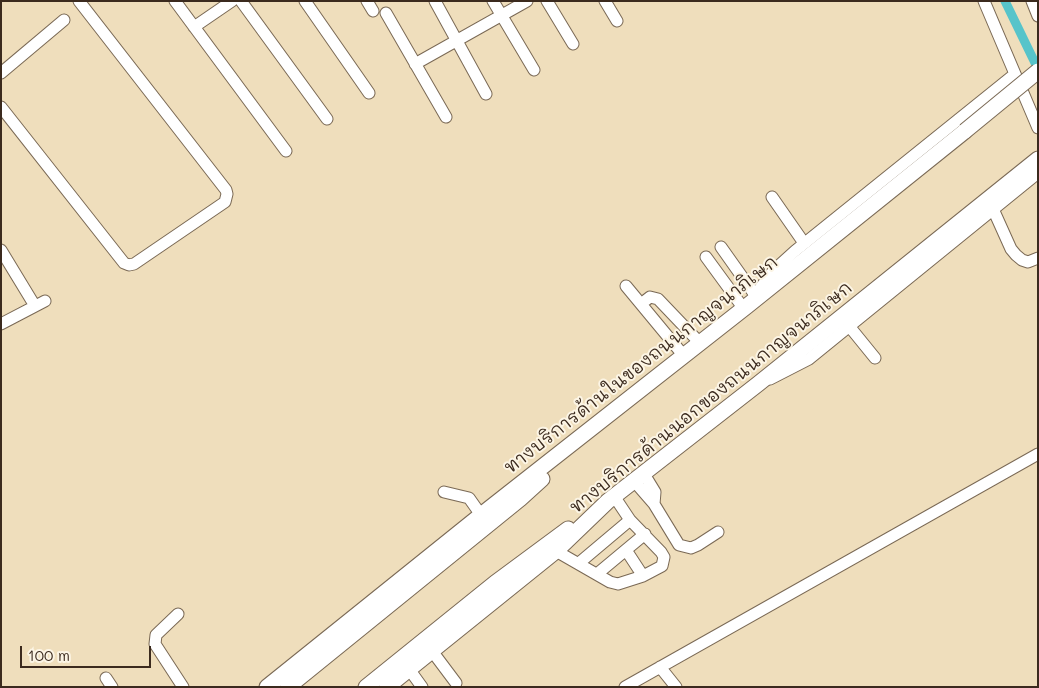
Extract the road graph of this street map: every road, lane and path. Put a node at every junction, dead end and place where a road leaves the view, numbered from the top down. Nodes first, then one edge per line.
1 (79, 1) edge
2 (175, 1) edge
3 (232, 1) edge
4 (241, 1) edge
5 (305, 1) edge
6 (435, 1) edge
7 (493, 1) edge
8 (527, 1) edge
9 (547, 1) edge
10 (605, 1) edge
11 (984, 1) edge
12 (1032, 1) edge
13 (386, 13) dead end
14 (501, 16) junction
15 (1038, 16) edge
16 (64, 20) dead end
17 (617, 21) dead end
18 (194, 27) junction
19 (458, 40) junction
20 (573, 44) dead end
21 (415, 64) junction
22 (534, 70) dead end
23 (1038, 71) edge
24 (1, 73) edge
25 (1015, 74) junction
26 (369, 93) dead end
27 (486, 94) dead end
28 (1, 107) edge
29 (446, 117) dead end
30 (327, 119) dead end
31 (1038, 128) edge
32 (286, 151) dead end
33 (1038, 158) edge
34 (1038, 173) edge
35 (772, 197) dead end
36 (993, 210) junction
37 (804, 243) junction
38 (721, 247) dead end
39 (1, 250) edge
40 (706, 257) dead end
41 (1038, 258) edge
42 (626, 286) dead end
43 (749, 303) junction
44 (641, 304) junction
45 (1, 324) edge
46 (849, 326) junction
47 (700, 343) junction
48 (684, 356) junction
49 (875, 358) dead end
50 (758, 384) junction
51 (579, 438) junction
52 (1038, 454) edge
53 (639, 478) junction
54 (444, 492) dead end
55 (611, 498) junction
56 (481, 515) junction
57 (630, 520) junction
58 (718, 532) dead end
59 (645, 534) junction
60 (626, 550) junction
61 (556, 551) junction
62 (579, 563) junction
63 (598, 574) junction
64 (643, 576) junction
65 (178, 614) dead end
66 (432, 650) junction
67 (660, 666) junction
68 (408, 669) junction
69 (456, 683) dead end
70 (393, 685) edge
71 (183, 687) edge
72 (267, 687) edge
73 (288, 687) edge
74 (366, 687) edge
75 (422, 687) edge
76 (625, 687) edge
77 (676, 687) edge

1 - 28 street
2 - 18 street
3 - 18 street
4 - 30 street
5 - 26 street
6 - 19 street
7 - 14 street
8 - 14 street
9 - 20 street
10 - 17 street
11 - 25 street
12 - 15 street
13 - 21 street
14 - 19 street
14 - 22 street
16 - 24 street
18 - 32 street
19 - 21 street
19 - 27 street
21 - 29 street
23 - 43 main road, ทางบริการด้านในของถนนกาญจนาภิเษก, bridge
25 - 31 street
25 - 37 street
33 - 50 main road, ทางบริการด้านนอกของถนนกาญจนาภิเษก
34 - 36 street
35 - 37 street
36 - 41 street
36 - 46 street
37 - 43 street
38 - 43 street
39 - 45 street
40 - 43 street
42 - 44 street
43 - 47 main road, ทางบริการด้านในของถนนกาญจนาภิเษก
44 - 47 street
44 - 48 street
46 - 49 street
46 - 50 street
47 - 48 main road, ทางบริการด้านในของถนนกาญจนาภิเษก
48 - 51 main road, ทางบริการด้านในของถนนกาญจนาภิเษก
50 - 53 main road, ทางบริการด้านนอกของถนนกาญจนาภิเษก
51 - 56 main road, ทางบริการด้านในของถนนกาญจนาภิเษก
51 - 73 main road
52 - 67 street
53 - 55 main road, ทางบริการด้านนอกของถนนกาญจนาภิเษก
53 - 58 street
54 - 56 street
55 - 57 street
55 - 61 main road, ทางบริการด้านนอกของถนนกาญจนาภิเษก
55 - 74 main road
56 - 72 main road, ทางบริการด้านในของถนนกาญจนาภิเษก
57 - 59 street
57 - 62 street
59 - 60 street
59 - 64 street
60 - 63 street
60 - 64 street
61 - 62 street
61 - 66 main road, ทางบริการด้านนอกของถนนกาญจนาภิเษก
62 - 63 street
63 - 64 street
65 - 71 street
66 - 68 main road, ทางบริการด้านนอกของถนนกาญจนาภิเษก
66 - 69 street
67 - 76 street
67 - 77 street
68 - 70 main road, ทางบริการด้านนอกของถนนกาญจนาภิเษก
68 - 75 street

